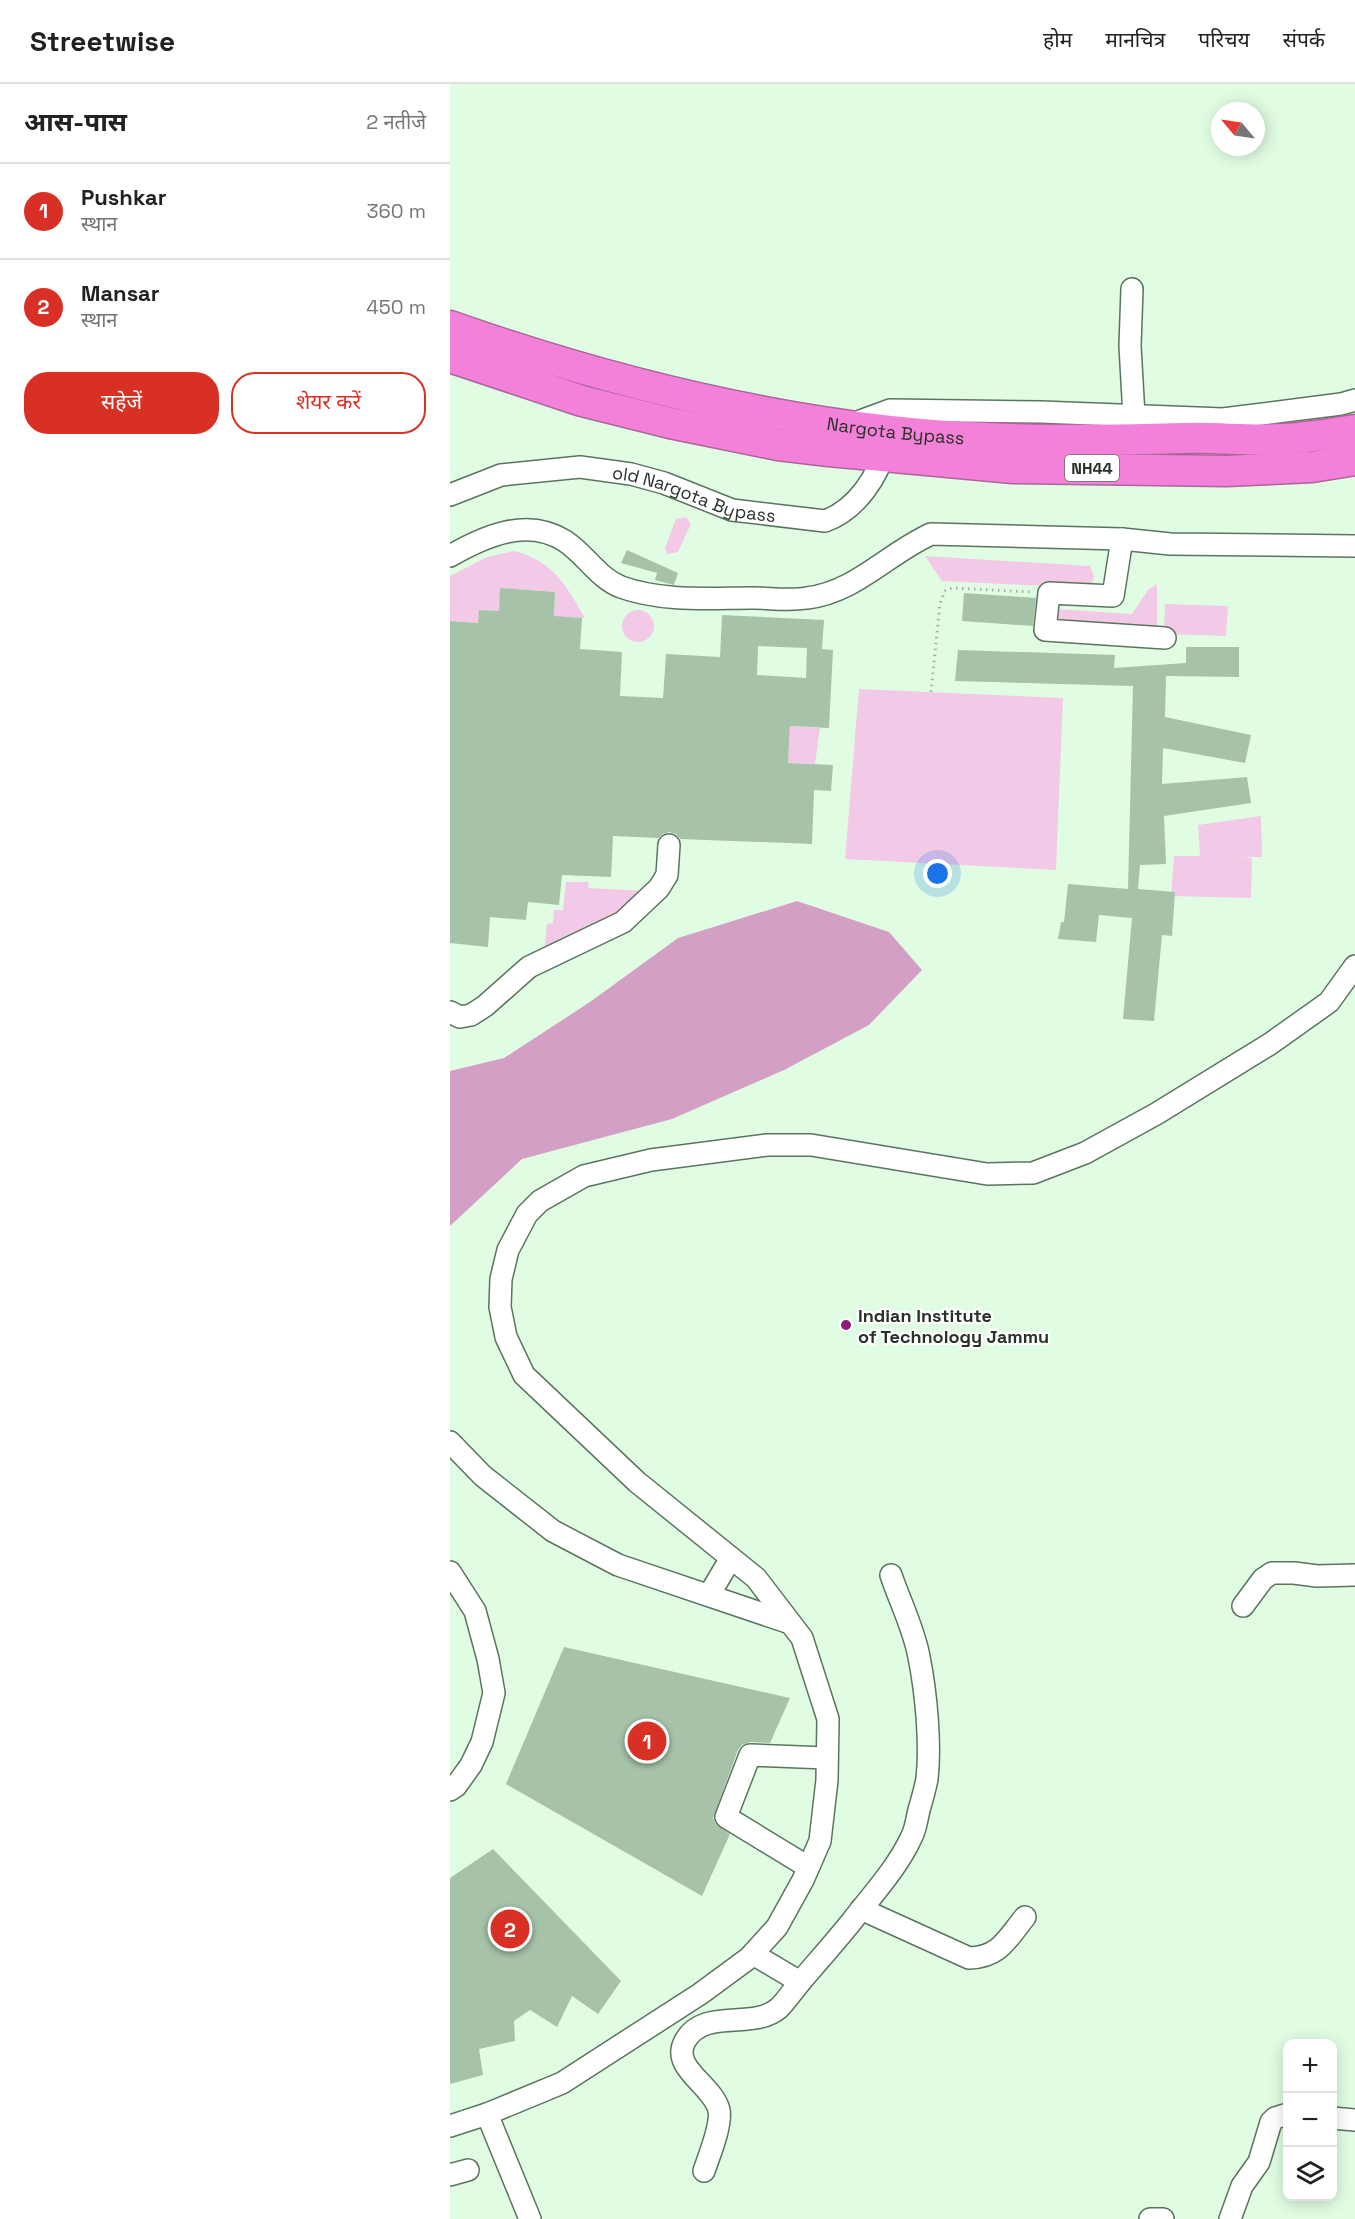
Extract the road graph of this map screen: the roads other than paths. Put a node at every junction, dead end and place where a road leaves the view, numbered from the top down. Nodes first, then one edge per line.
1 (1132, 289) dead end
2 (450, 326) edge
3 (450, 357) edge
4 (1355, 400) edge
5 (1134, 416) junction
6 (1355, 430) edge
7 (836, 433) junction
8 (887, 444) junction
9 (1355, 459) edge
10 (450, 495) edge
11 (1122, 539) junction
12 (1355, 546) edge
13 (450, 556) edge
14 (1165, 638) dead end
15 (669, 845) dead end
16 (1355, 966) edge
17 (450, 1012) edge
18 (450, 1442) edge
19 (731, 1558) junction
20 (450, 1572) edge
21 (891, 1575) dead end
22 (1355, 1575) edge
23 (709, 1595) junction
24 (1243, 1606) dead end
25 (790, 1623) junction
26 (827, 1758) junction
27 (450, 1790) edge
28 (808, 1867) junction
29 (861, 1909) junction
30 (1025, 1917) dead end
31 (753, 1954) junction
32 (800, 1982) junction
33 (487, 2114) junction
34 (1283, 2115) edge
35 (1337, 2119) edge
36 (1355, 2121) edge
37 (450, 2126) edge
38 (704, 2171) dead end
39 (530, 2219) edge
40 (1150, 2219) edge
41 (1163, 2219) edge
42 (1230, 2219) edge

1 - 5 street
2 - 7 highway, Nargota Bypass / NH44
3 - 7 highway, Nargota Bypass / NH44
4 - 5 street
5 - 7 street
6 - 8 highway, Nargota Bypass / NH44
7 - 8 highway, Nargota Bypass / NH44
8 - 9 highway, Nargota Bypass / NH44
8 - 10 street, old Nargota Bypass
11 - 12 street
11 - 13 street
11 - 14 street
15 - 17 street
16 - 19 street
18 - 23 street
19 - 23 street
19 - 25 street
20 - 27 street
21 - 29 street
22 - 24 street
23 - 25 street
25 - 26 street
26 - 28 street
26 - 28 street
28 - 31 street
29 - 30 street
29 - 32 street
31 - 32 street
31 - 33 street
32 - 38 street
33 - 37 street
33 - 39 street
34 - 42 street
35 - 36 street
40 - 41 street

